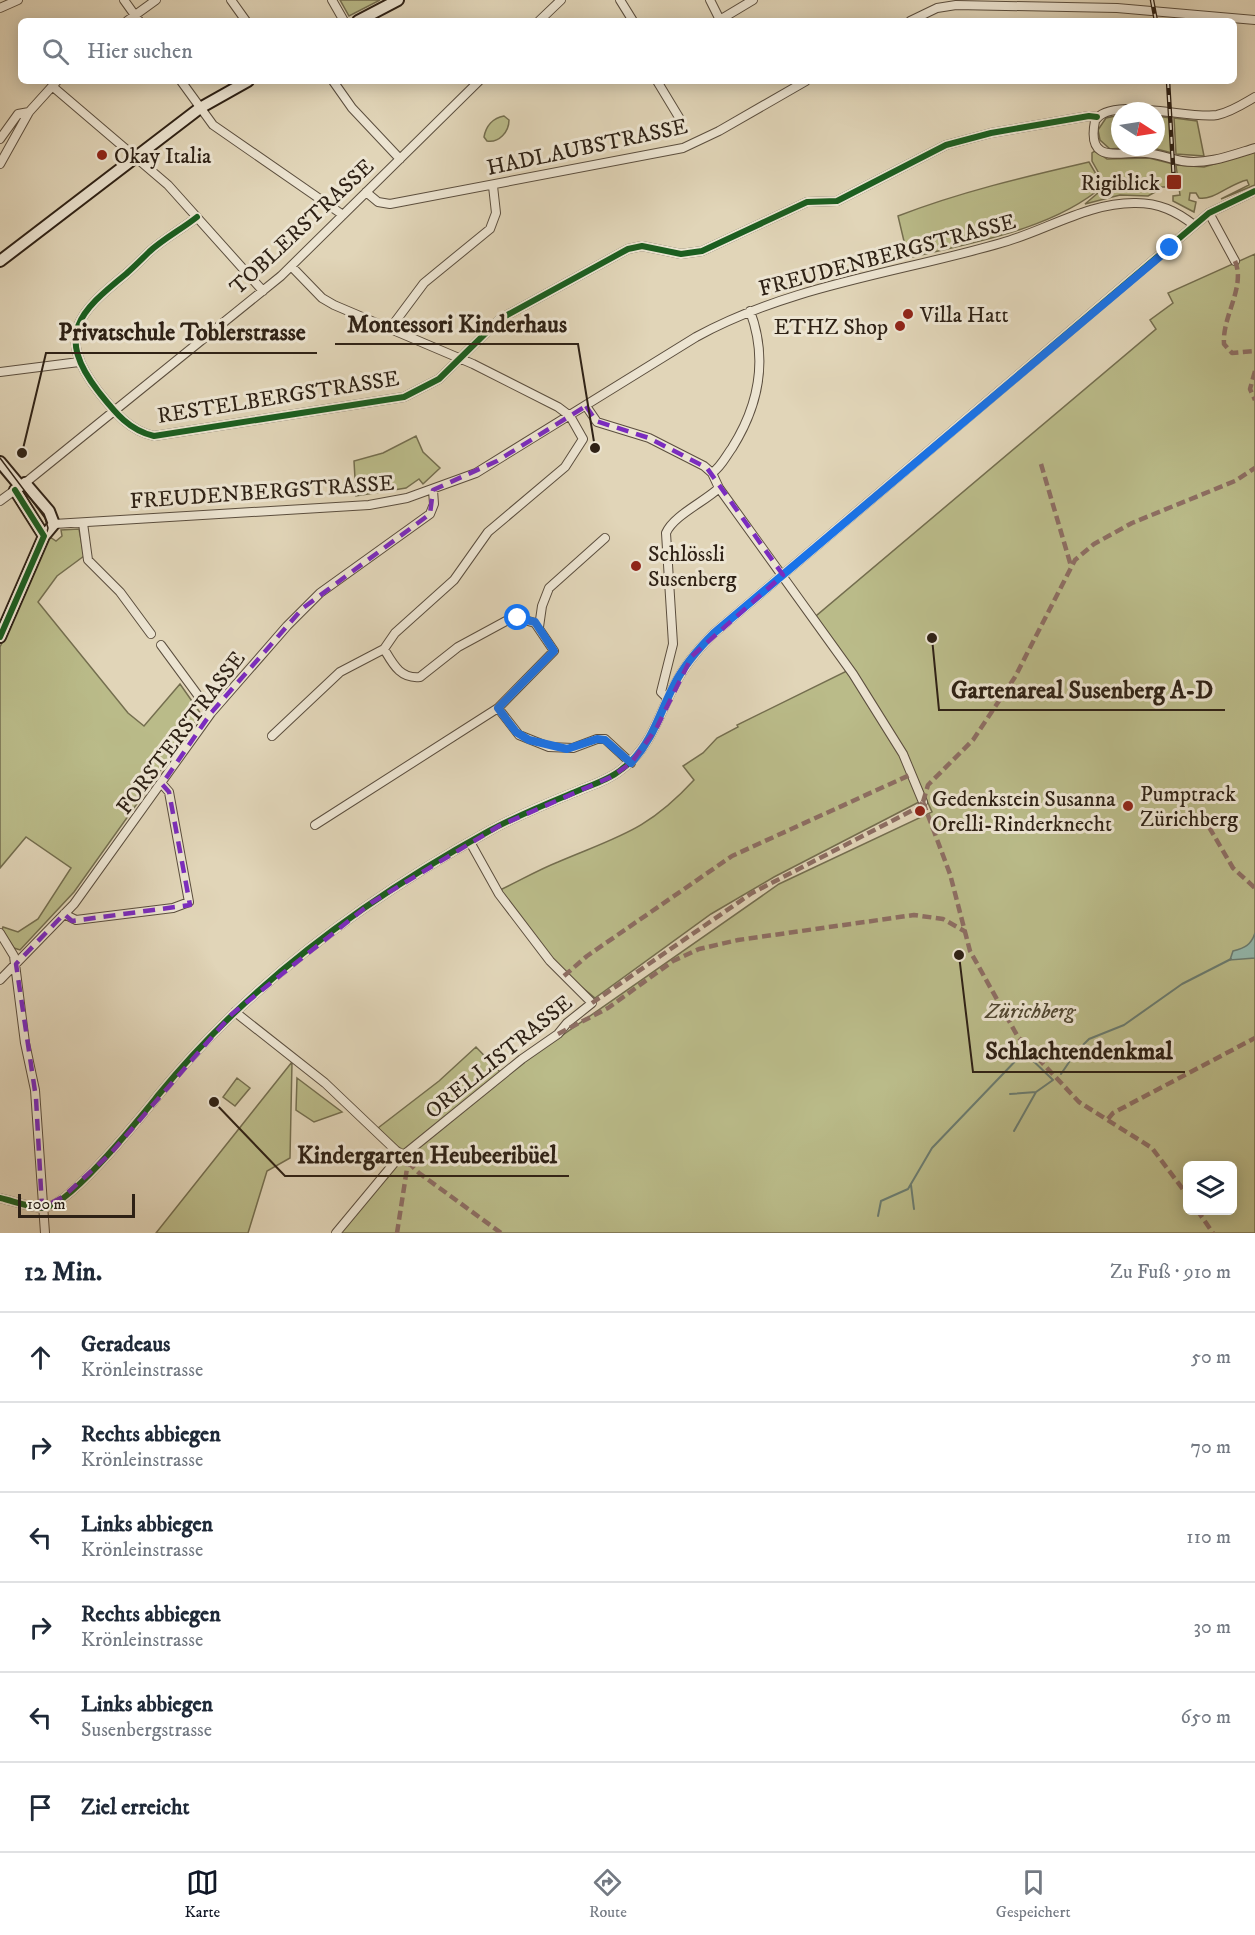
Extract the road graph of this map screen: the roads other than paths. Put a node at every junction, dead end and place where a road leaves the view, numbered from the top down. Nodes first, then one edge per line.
1 (18, 0) edge
2 (124, 0) edge
3 (156, 0) edge
4 (231, 0) edge
5 (332, 0) edge
6 (398, 0) edge
7 (561, 0) edge
8 (620, 0) edge
9 (710, 0) edge
10 (753, 0) edge
11 (1117, 4) edge
12 (0, 8) edge
13 (137, 18) edge
14 (244, 18) edge
15 (342, 18) edge
16 (364, 18) edge
17 (542, 18) edge
18 (631, 18) edge
19 (718, 18) edge
20 (722, 18) edge
21 (916, 18) edge
22 (1255, 20) edge
23 (54, 84) edge
24 (56, 84) edge
25 (183, 84) edge
26 (243, 84) edge
27 (335, 84) edge
28 (476, 84) edge
29 (659, 84) edge
30 (801, 84) edge
31 (1255, 97) edge
32 (200, 108) junction
33 (29, 112) junction
34 (1097, 117) junction
35 (680, 118) dead end
36 (0, 139) edge
37 (1255, 148) edge
38 (135, 156) junction
39 (400, 159) junction
40 (0, 164) edge
41 (493, 186) junction
42 (1255, 191) edge
43 (366, 192) junction
44 (1209, 213) junction
45 (343, 215) junction
46 (197, 217) junction
47 (1194, 225) junction
48 (0, 261) edge
49 (1235, 261) dead end
50 (291, 266) junction
51 (263, 291) junction
52 (750, 311) junction
53 (389, 330) junction
54 (460, 358) junction
55 (78, 362) junction
56 (0, 372) edge
57 (586, 406) junction
58 (115, 411) junction
59 (570, 416) junction
60 (0, 462) edge
61 (712, 473) junction
62 (20, 486) junction
63 (719, 488) junction
64 (433, 490) junction
65 (0, 501) edge
66 (83, 523) junction
67 (54, 524) junction
68 (44, 536) junction
69 (605, 538) dead end
70 (783, 575) junction
71 (540, 627) junction
72 (151, 634) dead end
73 (0, 637) edge
74 (161, 645) dead end
75 (384, 649) junction
76 (668, 699) junction
77 (498, 708) junction
78 (211, 713) junction
79 (272, 736) dead end
80 (631, 763) junction
81 (162, 784) junction
82 (922, 802) dead end
83 (315, 825) dead end
84 (470, 842) junction
85 (64, 914) junction
86 (0, 933) edge
87 (16, 964) junction
88 (0, 980) edge
89 (235, 1012) junction
90 (402, 1155) junction
91 (408, 1162) dead end
92 (0, 1198) edge
93 (42, 1208) junction
94 (45, 1233) edge
95 (336, 1233) edge

1 - 12 street
2 - 13 street
3 - 13 street
4 - 14 street
5 - 15 street
6 - 16 street
7 - 17 street
8 - 18 street
9 - 19 street
10 - 20 street
11 - 21 street
11 - 22 street
23 - 33 street
24 - 38 street
25 - 32 street
26 - 32 street
27 - 39 street
28 - 39 street, TOBLERSTRASSE
29 - 35 street
30 - 41 street, HADLAUBSTRASSE
31 - 34 street, RESTELBERGSTRASSE
32 - 38 street
32 - 45 street
33 - 36 street
33 - 40 street
34 - 37 street
34 - 54 street, RESTELBERGSTRASSE
38 - 46 street
38 - 48 street
39 - 43 street, TOBLERSTRASSE
41 - 43 street, HADLAUBSTRASSE
41 - 53 street
42 - 44 street
43 - 45 street, TOBLERSTRASSE
44 - 47 street
44 - 49 street
45 - 50 street, TOBLERSTRASSE
46 - 51 street
46 - 55 street
47 - 52 street, FREUDENBERGSTRASSE
47 - 70 street
50 - 51 street, TOBLERSTRASSE
50 - 53 street
51 - 58 street, TOBLERSTRASSE
52 - 57 street, FREUDENBERGSTRASSE
52 - 61 street
53 - 54 street
54 - 58 street, RESTELBERGSTRASSE
54 - 59 street
55 - 56 street
55 - 58 street, RESTELBERGSTRASSE
57 - 59 street, FREUDENBERGSTRASSE
57 - 61 street
58 - 62 street, TOBLERSTRASSE
59 - 64 street, FREUDENBERGSTRASSE
59 - 75 street
60 - 62 street
61 - 63 street
62 - 65 street, TOBLERSTRASSE
62 - 67 street
62 - 68 street
63 - 70 street
63 - 76 street
64 - 66 street, FREUDENBERGSTRASSE
64 - 78 street, FORSTERSTRASSE
66 - 67 street, FREUDENBERGSTRASSE
66 - 72 street
67 - 68 street
68 - 73 street
69 - 71 street
70 - 76 street
70 - 82 street
71 - 75 street
71 - 77 street
74 - 78 street
75 - 79 street
76 - 80 street
77 - 80 street
77 - 83 street
78 - 81 street, FORSTERSTRASSE
80 - 84 street
81 - 85 street, FORSTERSTRASSE
81 - 85 street
84 - 89 street
84 - 90 street, ORELLISTRASSE
85 - 87 street, FORSTERSTRASSE
86 - 87 street
87 - 88 street, FORSTERSTRASSE
87 - 93 street
89 - 90 street
89 - 93 street
90 - 91 street
90 - 95 street, ORELLISTRASSE
92 - 93 street
93 - 94 street

